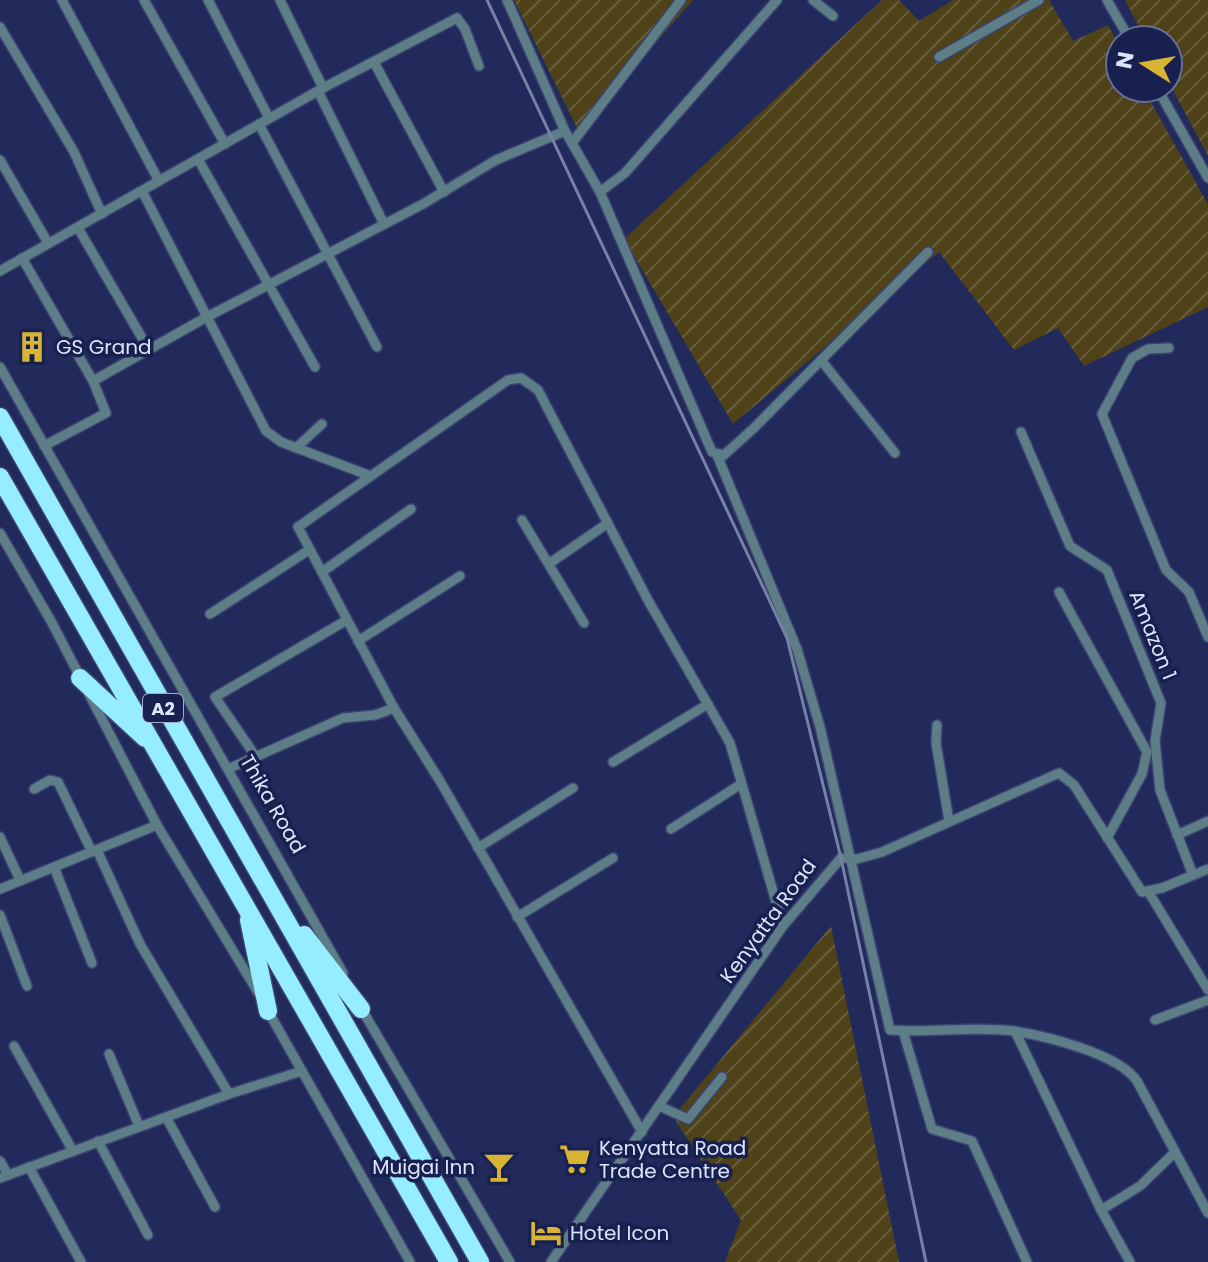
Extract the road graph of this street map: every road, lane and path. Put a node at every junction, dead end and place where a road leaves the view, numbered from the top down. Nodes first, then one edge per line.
1 (62, 0) edge
2 (144, 0) edge
3 (208, 0) edge
4 (280, 0) edge
5 (507, 0) edge
6 (681, 0) edge
7 (777, 0) edge
8 (813, 0) edge
9 (1039, 0) edge
10 (1107, 0) edge
11 (833, 16) dead end
12 (1121, 24) edge
13 (0, 27) edge
14 (939, 57) dead end
15 (375, 64) junction
16 (479, 66) dead end
17 (320, 89) junction
18 (1166, 104) edge
19 (269, 118) junction
20 (259, 124) junction
21 (565, 131) junction
22 (572, 143) junction
23 (225, 144) junction
24 (198, 159) junction
25 (0, 160) edge
26 (1208, 178) edge
27 (159, 181) junction
28 (142, 191) junction
29 (444, 192) junction
30 (600, 192) junction
31 (102, 214) junction
32 (384, 224) junction
33 (78, 228) junction
34 (48, 243) junction
35 (928, 252) dead end
36 (328, 254) junction
37 (22, 258) junction
38 (0, 271) edge
39 (267, 287) junction
40 (205, 318) junction
41 (377, 347) dead end
42 (1169, 348) dead end
43 (149, 350) junction
44 (821, 360) junction
45 (0, 367) edge
46 (315, 367) dead end
47 (93, 381) junction
48 (0, 417) edge
49 (322, 424) dead end
50 (1021, 432) dead end
51 (44, 446) junction
52 (296, 448) junction
53 (895, 453) dead end
54 (717, 455) junction
55 (368, 475) junction
56 (0, 477) edge
57 (411, 509) dead end
58 (522, 520) dead end
59 (608, 523) junction
60 (0, 533) edge
61 (309, 550) junction
62 (550, 563) junction
63 (322, 572) junction
64 (460, 576) dead end
65 (1059, 592) dead end
66 (210, 614) dead end
67 (347, 620) junction
68 (584, 623) dead end
69 (1208, 637) edge
70 (358, 641) junction
71 (80, 678) junction
72 (708, 704) junction
73 (394, 708) junction
74 (937, 725) dead end
75 (154, 744) junction
76 (256, 757) junction
77 (613, 762) dead end
78 (228, 769) junction
79 (741, 784) junction
80 (573, 788) dead end
81 (34, 789) dead end
82 (949, 821) junction
83 (1208, 821) edge
84 (157, 825) junction
85 (671, 829) dead end
86 (1177, 835) junction
87 (0, 837) edge
88 (1107, 838) junction
89 (478, 848) junction
90 (94, 851) junction
91 (613, 858) dead end
92 (848, 859) junction
93 (54, 867) junction
94 (1208, 869) edge
95 (1193, 875) junction
96 (20, 880) junction
97 (0, 889) edge
98 (1148, 891) junction
99 (271, 896) junction
100 (245, 903) junction
101 (0, 915) edge
102 (517, 917) junction
103 (783, 926) junction
104 (92, 963) dead end
105 (27, 986) dead end
106 (1208, 990) edge
107 (1208, 1000) edge
108 (361, 1009) junction
109 (268, 1011) junction
110 (1155, 1020) dead end
111 (903, 1031) junction
112 (1015, 1031) junction
113 (14, 1046) dead end
114 (109, 1054) dead end
115 (302, 1071) junction
116 (722, 1077) dead end
117 (229, 1094) junction
118 (659, 1106) junction
119 (166, 1117) junction
120 (139, 1126) junction
121 (642, 1132) junction
122 (98, 1141) junction
123 (73, 1151) junction
124 (1175, 1152) junction
125 (0, 1161) edge
126 (29, 1167) junction
127 (4, 1177) edge
128 (215, 1207) dead end
129 (1101, 1210) junction
130 (1208, 1213) edge
131 (148, 1235) dead end
132 (81, 1262) edge
133 (410, 1262) edge
134 (449, 1262) edge
135 (480, 1262) edge
136 (510, 1262) edge
137 (551, 1262) edge
138 (1027, 1262) edge
139 (1130, 1262) edge

1 - 27 street
2 - 23 street
3 - 19 street
4 - 17 street
5 - 21 street
6 - 22 street
7 - 30 street
8 - 11 street
9 - 14 street
10 - 12 street
13 - 31 street
15 - 16 street
15 - 17 street
15 - 29 street
17 - 19 street
17 - 32 street
18 - 26 street
19 - 20 street
20 - 23 street
20 - 36 street
21 - 22 street
21 - 29 street
22 - 30 street
23 - 24 street
24 - 27 street
24 - 39 street
25 - 34 street
27 - 28 street
28 - 31 street
28 - 40 street
29 - 32 street
30 - 54 street
31 - 33 street
32 - 36 street
33 - 34 street
33 - 43 street
34 - 37 street
35 - 44 street
36 - 39 street
36 - 41 street
37 - 38 street
37 - 47 street
39 - 40 street
39 - 46 street
40 - 43 street
40 - 52 street
42 - 69 street
43 - 47 street
44 - 53 street
44 - 54 street
45 - 51 street, Thika Road
47 - 51 street
48 - 99 highway, A2
49 - 52 street
50 - 86 street, Amazon 1
51 - 78 street, Thika Road
52 - 55 street
54 - 92 street
55 - 59 street
55 - 61 street
56 - 75 highway, A2
57 - 63 street
58 - 62 street
59 - 62 street
59 - 72 street
60 - 71 street
61 - 63 street
61 - 66 street
62 - 68 street
63 - 67 street
64 - 70 street
65 - 88 street
67 - 70 street
67 - 76 street
70 - 73 street
71 - 75 highway
71 - 84 street
72 - 77 street
72 - 79 street
73 - 76 street
73 - 89 street
74 - 82 street
75 - 100 highway, A2
76 - 78 street
78 - 108 street, Thika Road
79 - 85 street
79 - 103 street
80 - 89 street
81 - 90 street
82 - 88 street, Kenyatta Road
82 - 92 street, Kenyatta Road
83 - 86 street
84 - 90 street
84 - 109 street
86 - 95 street, Amazon 1
87 - 96 street
88 - 98 street, Kenyatta Road
89 - 102 street
90 - 93 street
90 - 117 street
91 - 102 street
92 - 103 street, Kenyatta Road
92 - 111 street
93 - 96 street
93 - 104 street
94 - 95 street
95 - 98 street
96 - 97 street
98 - 106 street, Kenyatta Road
99 - 108 highway
99 - 135 highway, A2
100 - 109 highway
100 - 134 highway, A2
101 - 105 street
102 - 121 street
103 - 118 street, Kenyatta Road
107 - 110 street
108 - 136 street, Thika Road
109 - 115 street
111 - 112 street
111 - 138 street
112 - 124 street
112 - 129 street
113 - 123 street
114 - 120 street
115 - 117 street
115 - 133 street
116 - 118 street
117 - 119 street
118 - 121 street, Kenyatta Road
119 - 120 street
119 - 128 street
120 - 122 street
121 - 137 street, Kenyatta Road
122 - 123 street
122 - 131 street
123 - 126 street
124 - 129 street
124 - 130 street
125 - 127 street
126 - 127 street
126 - 132 street
129 - 139 street

